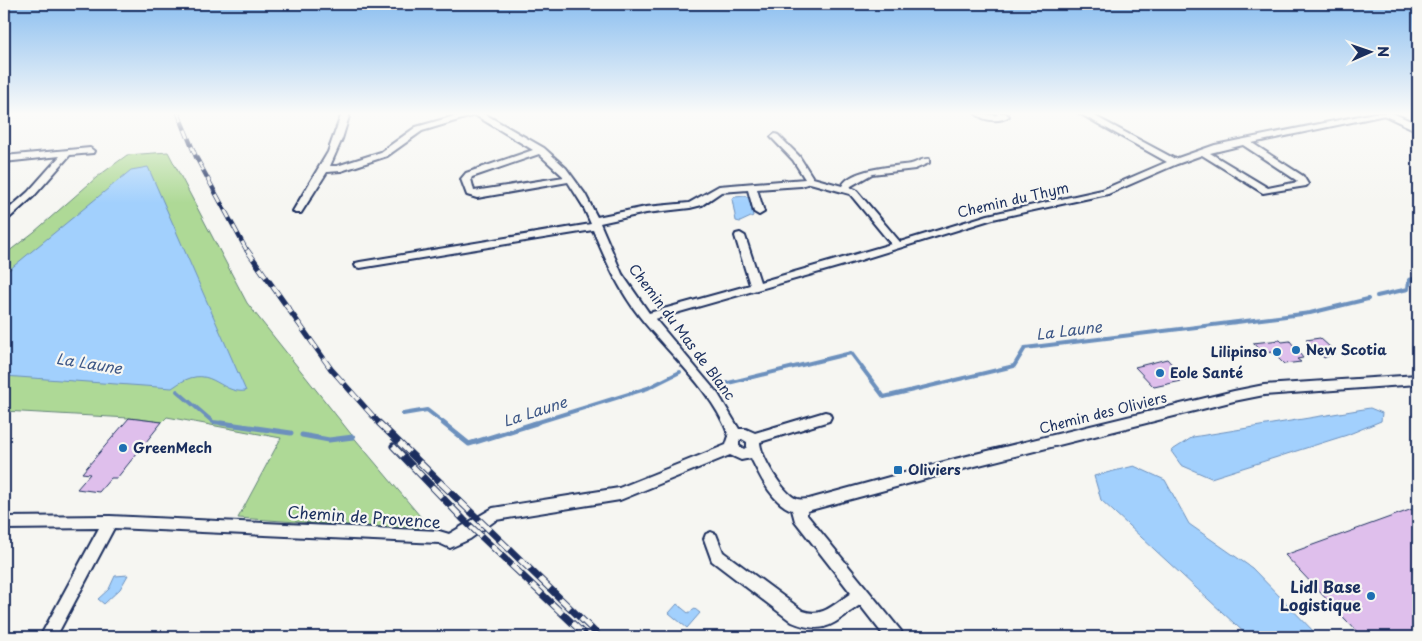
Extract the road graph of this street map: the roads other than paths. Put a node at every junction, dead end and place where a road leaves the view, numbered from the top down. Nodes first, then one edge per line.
1 (335, 143) edge
2 (400, 143) edge
3 (528, 143) edge
4 (781, 143) edge
5 (1139, 143) edge
6 (1240, 143) edge
7 (1245, 143) edge
8 (540, 150) junction
9 (90, 151) dead end
10 (1204, 152) junction
11 (67, 154) junction
12 (4, 159) edge
13 (926, 161) dead end
14 (1174, 162) junction
15 (324, 169) junction
16 (570, 179) junction
17 (810, 180) junction
18 (752, 187) junction
19 (845, 189) junction
20 (473, 195) junction
21 (462, 199) dead end
22 (298, 211) dead end
23 (759, 212) dead end
24 (4, 218) edge
25 (596, 223) junction
26 (740, 236) dead end
27 (897, 245) junction
28 (360, 265) dead end
29 (756, 287) junction
30 (648, 317) junction
31 (1418, 380) edge
32 (825, 417) dead end
33 (742, 441) junction
34 (799, 505) junction
35 (110, 522) junction
36 (4, 523) edge
37 (711, 539) dead end
38 (861, 595) junction
39 (48, 637) edge
40 (895, 637) edge

1 - 15 street
2 - 15 street
3 - 8 street, Chemin du Mas de Blanc
4 - 17 street
5 - 14 street
6 - 10 street, Chemin du Thym
7 - 10 street
8 - 16 street, Chemin du Mas de Blanc
8 - 20 street
9 - 11 street
10 - 14 street, Chemin du Thym
11 - 12 street
11 - 24 street
13 - 19 street
14 - 27 street, Chemin du Thym
15 - 22 street
16 - 20 street
16 - 25 street, Chemin du Mas de Blanc
17 - 18 street
17 - 19 street
18 - 23 street
18 - 25 street
19 - 27 street
20 - 21 street
25 - 28 street
25 - 30 street, Chemin du Mas de Blanc
26 - 29 street
27 - 29 street, Chemin du Thym
29 - 30 street, Chemin du Thym
30 - 33 street, Chemin du Mas de Blanc
31 - 34 street, Chemin des Oliviers
32 - 33 street, Chemin de Provence
33 - 34 street
33 - 35 street, Chemin de Provence
34 - 38 street
35 - 36 street, Chemin de Provence
35 - 39 street
37 - 38 street
38 - 40 street

